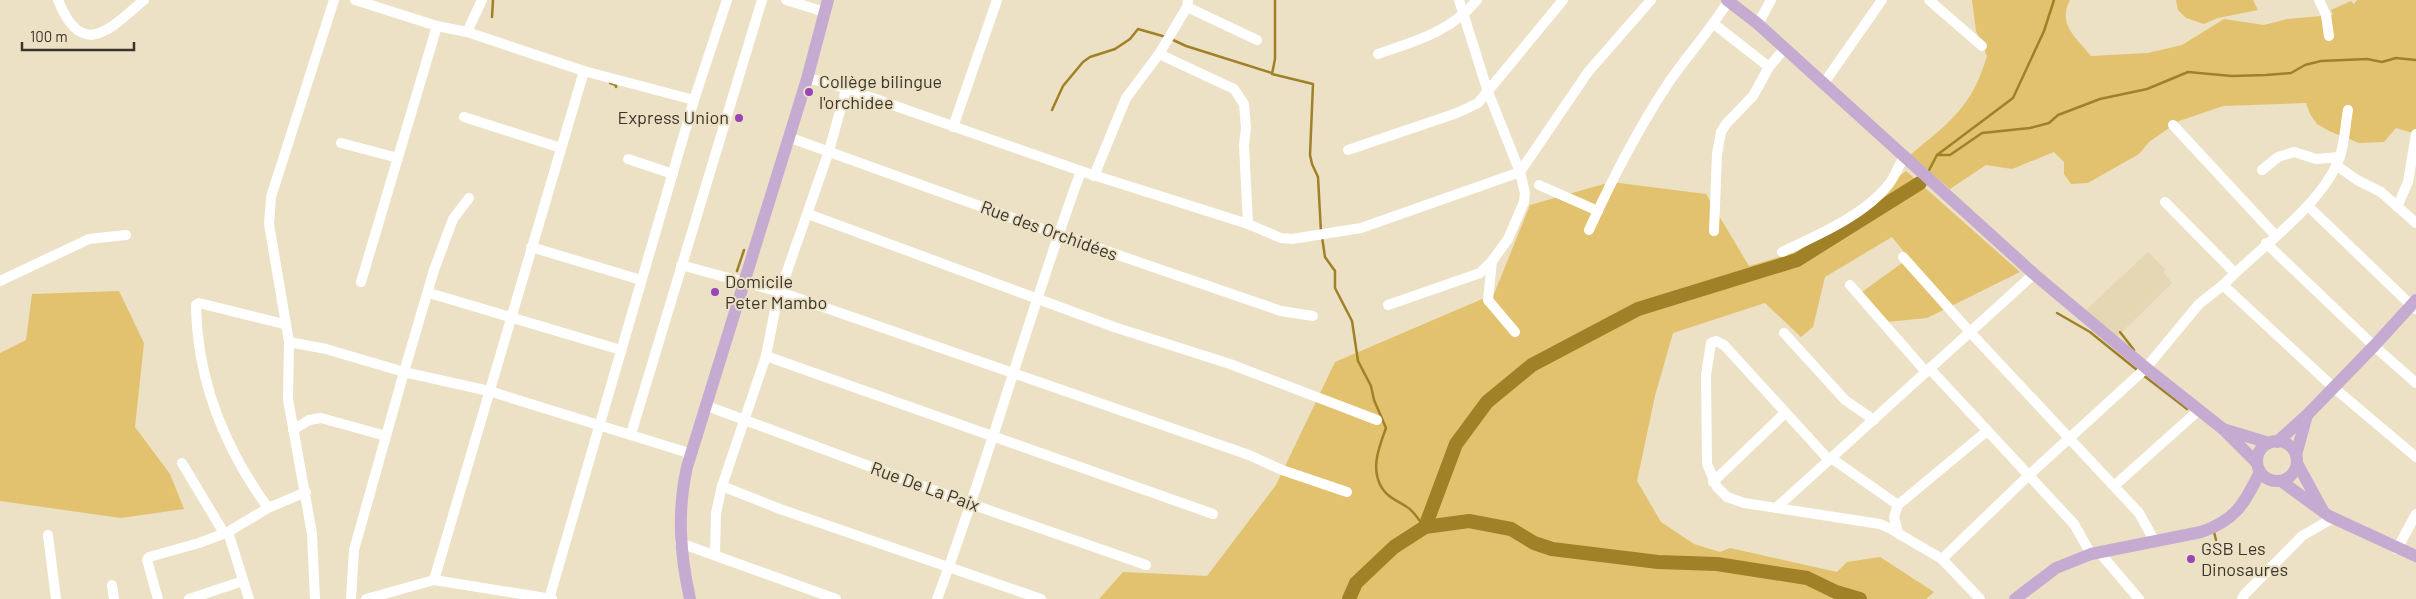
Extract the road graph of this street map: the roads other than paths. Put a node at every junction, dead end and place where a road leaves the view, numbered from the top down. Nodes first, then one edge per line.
1 (58, 0) edge
2 (144, 0) edge
3 (334, 0) edge
4 (354, 0) edge
5 (482, 0) edge
6 (727, 0) edge
7 (762, 0) edge
8 (786, 0) edge
9 (997, 0) edge
10 (1459, 0) edge
11 (1477, 0) edge
12 (1563, 0) edge
13 (1651, 0) edge
14 (1727, 0) edge
15 (1771, 0) edge
16 (1882, 0) edge
17 (1929, 0) edge
18 (2319, 0) edge
19 (828, 3) edge
20 (1187, 4) edge
21 (1463, 16) junction
22 (1714, 24) junction
23 (1758, 24) junction
24 (437, 26) junction
25 (467, 32) junction
26 (2329, 36) dead end
27 (1257, 40) dead end
28 (1982, 46) dead end
29 (1785, 48) junction
30 (1159, 54) junction
31 (1378, 54) dead end
32 (1769, 66) junction
33 (584, 70) junction
34 (807, 78) junction
35 (1824, 83) junction
36 (846, 89) junction
37 (1488, 92) junction
38 (694, 100) junction
39 (2348, 110) dead end
40 (464, 118) dead end
41 (2173, 125) dead end
42 (953, 127) junction
43 (2416, 134) edge
44 (788, 137) junction
45 (341, 143) dead end
46 (561, 148) junction
47 (829, 150) junction
48 (1348, 150) dead end
49 (1904, 157) junction
50 (398, 158) junction
51 (628, 159) dead end
52 (2338, 161) junction
53 (2262, 170) dead end
54 (1081, 171) junction
55 (1520, 172) junction
56 (673, 174) junction
57 (1094, 176) junction
58 (2412, 184) edge
59 (1539, 185) dead end
60 (469, 198) dead end
61 (2165, 202) dead end
62 (2308, 206) junction
63 (2397, 207) junction
64 (1598, 211) junction
65 (808, 214) junction
66 (2416, 223) edge
67 (1248, 224) junction
68 (1589, 230) dead end
69 (1714, 231) dead end
70 (1057, 234) junction
71 (126, 235) dead end
72 (2276, 236) junction
73 (2266, 244) junction
74 (531, 247) junction
75 (1782, 252) dead end
76 (1903, 256) dead end
77 (1492, 261) junction
78 (681, 265) junction
79 (2235, 273) junction
80 (2034, 274) junction
81 (0, 280) edge
82 (641, 280) junction
83 (361, 282) dead end
84 (745, 282) junction
85 (1850, 285) dead end
86 (2223, 285) junction
87 (780, 292) junction
88 (429, 293) junction
89 (1036, 298) junction
90 (2414, 304) edge
91 (1388, 305) dead end
92 (510, 316) junction
93 (1313, 316) dead end
94 (284, 324) junction
95 (1515, 332) dead end
96 (1970, 332) junction
97 (1784, 333) dead end
98 (289, 342) junction
99 (2374, 346) junction
100 (621, 350) junction
101 (766, 356) junction
102 (2146, 368) junction
103 (1928, 371) junction
104 (404, 372) junction
105 (1014, 374) junction
106 (2416, 383) edge
107 (2333, 387) junction
108 (489, 391) junction
109 (707, 406) junction
110 (2200, 410) junction
111 (1785, 413) junction
112 (2307, 415) junction
113 (744, 420) junction
114 (1377, 420) dead end
115 (1874, 420) junction
116 (600, 426) junction
117 (2223, 429) junction
118 (293, 430) junction
119 (1988, 432) junction
120 (631, 434) junction
121 (386, 436) junction
122 (991, 436) junction
123 (2071, 438) junction
124 (2273, 442) junction
125 (692, 454) junction
126 (2416, 457) edge
127 (1830, 459) junction
128 (2296, 459) junction
129 (182, 463) dead end
130 (2258, 468) junction
131 (2028, 476) junction
132 (2278, 481) junction
133 (1713, 482) junction
134 (722, 486) junction
135 (2114, 486) junction
136 (306, 492) junction
137 (1346, 492) dead end
138 (2247, 498) junction
139 (971, 504) junction
140 (1898, 506) junction
141 (268, 508) junction
142 (1776, 508) junction
143 (2322, 509) junction
144 (1213, 514) dead end
145 (2416, 515) edge
146 (2333, 518) junction
147 (226, 533) junction
148 (1898, 533) junction
149 (48, 535) dead end
150 (2154, 540) junction
151 (680, 543) junction
152 (2397, 549) junction
153 (2095, 553) junction
154 (714, 555) junction
155 (2416, 556) edge
156 (1942, 559) junction
157 (1146, 565) dead end
158 (949, 567) junction
159 (434, 580) junction
160 (244, 581) junction
161 (112, 585) dead end
162 (56, 599) edge
163 (114, 599) edge
164 (158, 599) edge
165 (189, 599) edge
166 (249, 599) edge
167 (315, 599) edge
168 (351, 599) edge
169 (366, 599) edge
170 (551, 599) edge
171 (690, 599) edge
172 (836, 599) edge
173 (937, 599) edge
174 (1041, 599) edge
175 (1980, 599) edge
176 (2015, 599) edge
177 (2139, 599) edge
178 (2242, 599) edge

1 - 2 street
3 - 94 street
4 - 24 street
5 - 25 street
6 - 38 street
7 - 78 street
8 - 19 street
9 - 42 street
10 - 21 street
11 - 21 street
12 - 37 street
13 - 55 street
14 - 22 street
14 - 23 main road
15 - 23 street
16 - 35 street
17 - 28 street
18 - 26 street
19 - 34 main road
20 - 27 street
20 - 30 street
21 - 31 street
21 - 37 street
22 - 32 street
22 - 64 street
23 - 29 main road
24 - 25 street
24 - 50 street
25 - 33 street
29 - 32 street
29 - 35 main road
30 - 57 street
30 - 67 street
32 - 69 street
33 - 38 street
33 - 46 street
34 - 36 street
34 - 44 main road
35 - 49 main road
36 - 42 street
36 - 47 street
37 - 48 street
37 - 55 street
38 - 56 street
39 - 52 street
40 - 46 street
41 - 72 street
42 - 54 street
43 - 58 street
44 - 47 street, Rue des Orchidées
44 - 84 main road
45 - 50 street
46 - 74 street
47 - 65 street
47 - 70 street, Rue des Orchidées
49 - 75 street
49 - 80 main road
50 - 83 street
51 - 56 street
52 - 53 street
52 - 62 street
52 - 63 street
54 - 57 street
54 - 70 street
55 - 67 street
55 - 77 street
56 - 82 street
57 - 67 street
58 - 63 street
59 - 64 street
60 - 88 street
61 - 79 street
62 - 72 street
62 - 90 street
63 - 66 street
64 - 68 street
65 - 87 street
65 - 89 street
70 - 89 street
70 - 93 street, Rue des Orchidées
71 - 81 street
72 - 73 street
73 - 79 street
73 - 99 street
74 - 82 street
74 - 92 street
76 - 96 street
77 - 91 street
77 - 95 street
78 - 84 street
78 - 120 street
79 - 86 street
80 - 96 street
80 - 102 main road
82 - 100 street
84 - 87 street
84 - 109 main road
85 - 103 street
86 - 102 street
86 - 107 street
87 - 101 street
87 - 105 street
88 - 92 street
88 - 104 street
89 - 105 street
89 - 114 street
90 - 99 main road
92 - 100 street
92 - 108 street
94 - 98 street
94 - 141 street
96 - 103 street
96 - 123 street
97 - 115 street
98 - 104 street
98 - 118 street
99 - 106 street
99 - 107 main road
100 - 116 street
101 - 113 street
101 - 122 street
102 - 110 main road
102 - 123 street
103 - 115 street
103 - 119 street
104 - 108 street
104 - 121 street
105 - 122 street
105 - 137 street
107 - 112 main road
107 - 126 street
108 - 116 street
108 - 159 street
109 - 113 street, Rue De La Paix
109 - 125 main road
110 - 117 main road
110 - 135 street
111 - 127 street
111 - 133 street
111 - 133 street
112 - 124 main road
112 - 128 main road
113 - 134 street
113 - 139 street, Rue De La Paix
115 - 127 street
116 - 120 street
116 - 170 street
117 - 124 main road
117 - 130 main road
118 - 121 street
118 - 136 street
119 - 131 street
119 - 140 street
120 - 125 street
121 - 168 street
122 - 139 street
122 - 144 street
123 - 131 street
123 - 135 street
124 - 128 main road
124 - 130 main road
125 - 151 main road
127 - 140 street
127 - 142 street
128 - 132 main road
128 - 143 main road
129 - 147 street
130 - 132 main road
130 - 138 main road
131 - 153 street
131 - 156 street
132 - 138 main road
132 - 143 main road
133 - 142 street
134 - 154 street
134 - 158 street
135 - 150 street
136 - 141 street
136 - 167 street
138 - 150 main road
139 - 157 street, Rue De La Paix
139 - 158 street
140 - 148 street
141 - 147 street
142 - 148 street
143 - 146 main road
145 - 152 street
146 - 152 main road
146 - 178 street
147 - 160 street
147 - 164 street
148 - 156 street
149 - 162 street
150 - 153 main road
151 - 154 street
151 - 171 main road
152 - 155 main road
153 - 176 main road
153 - 177 street
154 - 172 street
156 - 175 street
158 - 173 street
158 - 174 street
159 - 169 street
159 - 170 street
160 - 165 street
160 - 166 street
161 - 163 street

